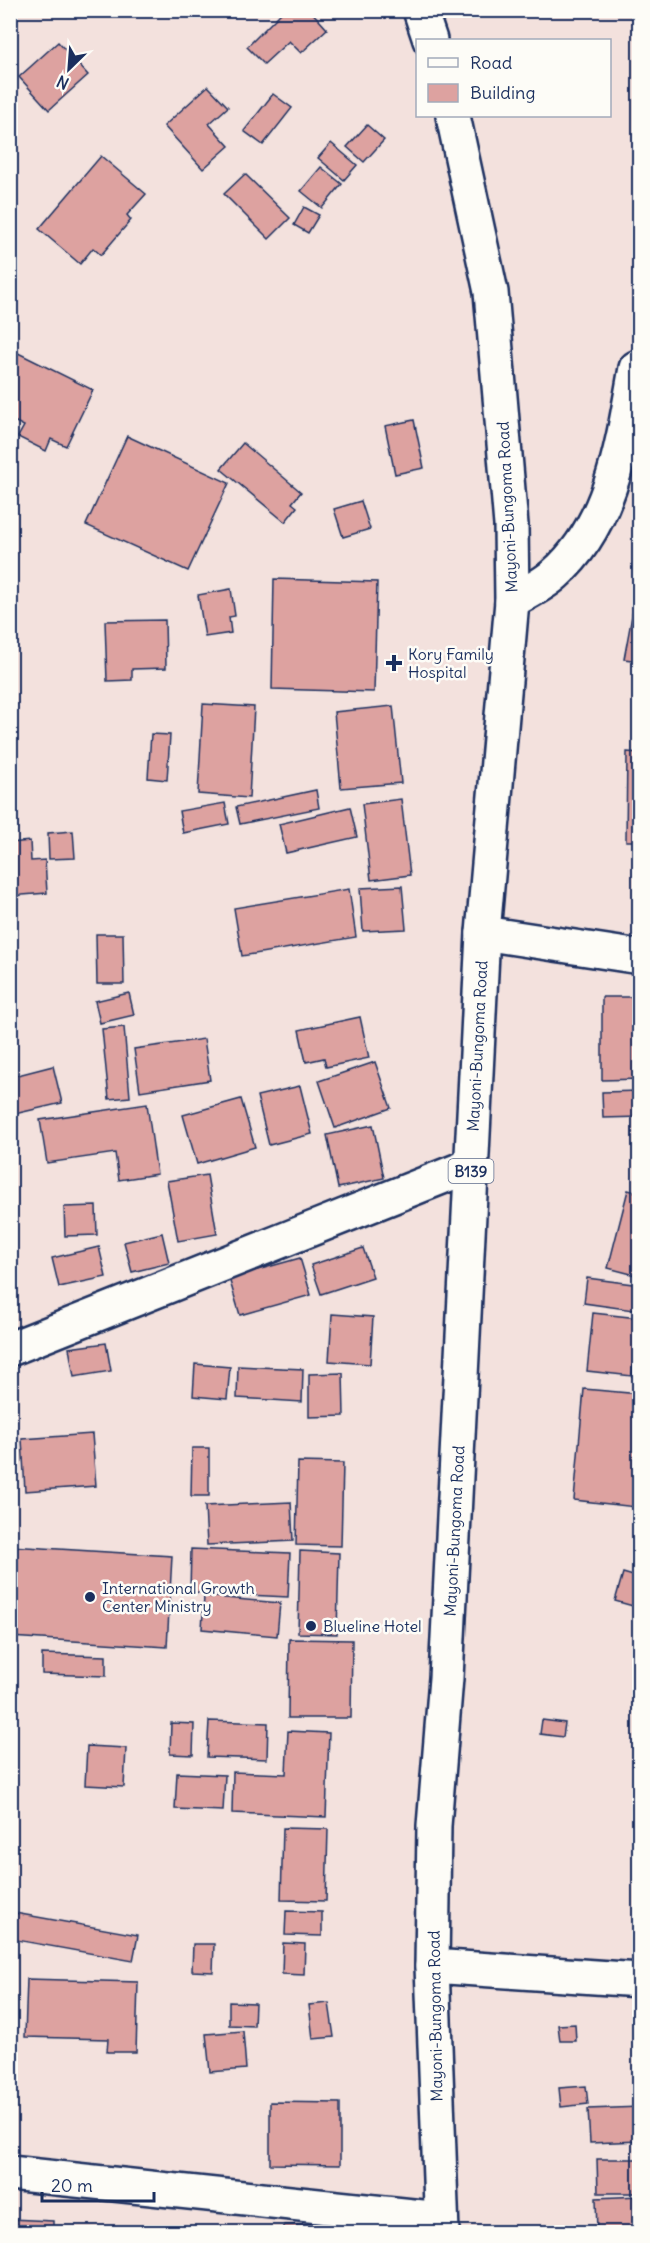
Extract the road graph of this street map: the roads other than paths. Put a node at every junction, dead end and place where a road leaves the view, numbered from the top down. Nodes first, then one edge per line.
1 (420, 10) edge
2 (430, 39) edge
3 (453, 117) edge
4 (639, 366) edge
5 (512, 601) junction
6 (483, 933) junction
7 (639, 957) edge
8 (472, 1165) junction
9 (10, 1349) edge
10 (432, 1966) junction
11 (639, 1980) edge
12 (10, 2173) edge
13 (442, 2225) edge

1 - 2 main road
3 - 5 main road, Mayoni-Bungoma Road / B139
4 - 5 main road
5 - 6 main road, Mayoni-Bungoma Road / B139
6 - 7 main road
6 - 8 main road, Mayoni-Bungoma Road / B139
8 - 9 main road
8 - 10 main road, Mayoni-Bungoma Road / B139
10 - 11 main road
10 - 13 main road, Mayoni-Bungoma Road / B139
12 - 13 main road

